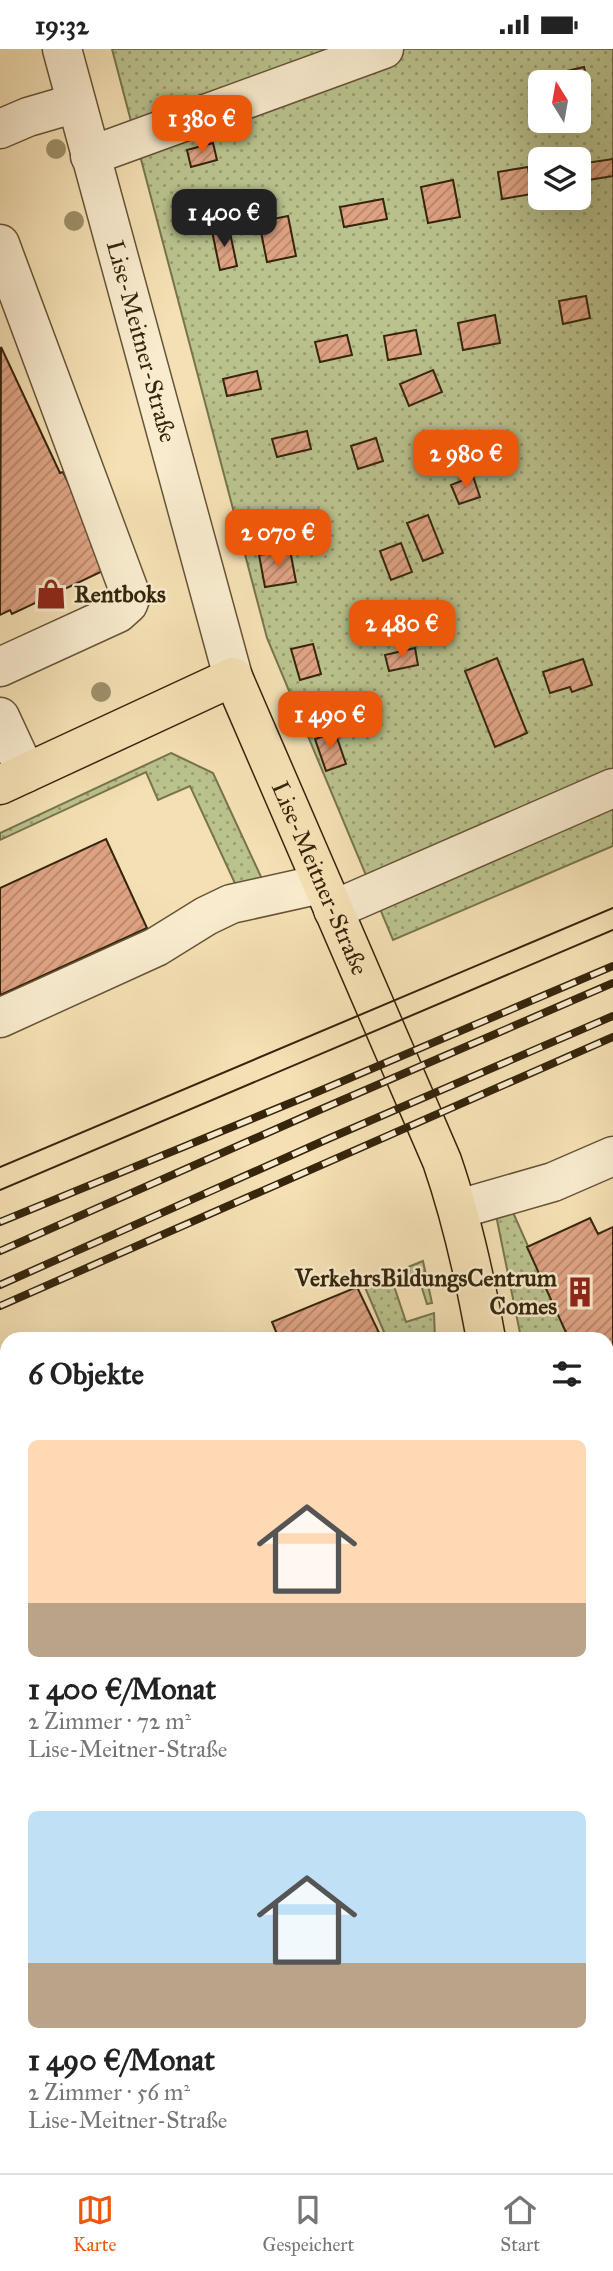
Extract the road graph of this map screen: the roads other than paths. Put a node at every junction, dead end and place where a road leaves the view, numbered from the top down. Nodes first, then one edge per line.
1 (62, 49) edge
2 (384, 49) edge
3 (76, 103) junction
4 (0, 129) edge
5 (90, 156) junction
6 (0, 244) edge
7 (0, 667) edge
8 (233, 677) junction
9 (0, 716) edge
10 (13, 779) edge
11 (613, 788) edge
12 (327, 897) junction
13 (0, 1018) edge
14 (613, 1156) edge
15 (459, 1209) junction
16 (485, 1332) edge

1 - 3 street, Lise-Meitner-Straße
2 - 5 street
3 - 4 street
3 - 5 street, Lise-Meitner-Straße
5 - 8 street, Lise-Meitner-Straße
6 - 7 street
8 - 10 main road
8 - 12 main road, Lise-Meitner-Straße
9 - 10 street
11 - 12 street
12 - 13 street
12 - 15 main road, Lise-Meitner-Straße
14 - 15 street
15 - 16 main road, Lise-Meitner-Straße

